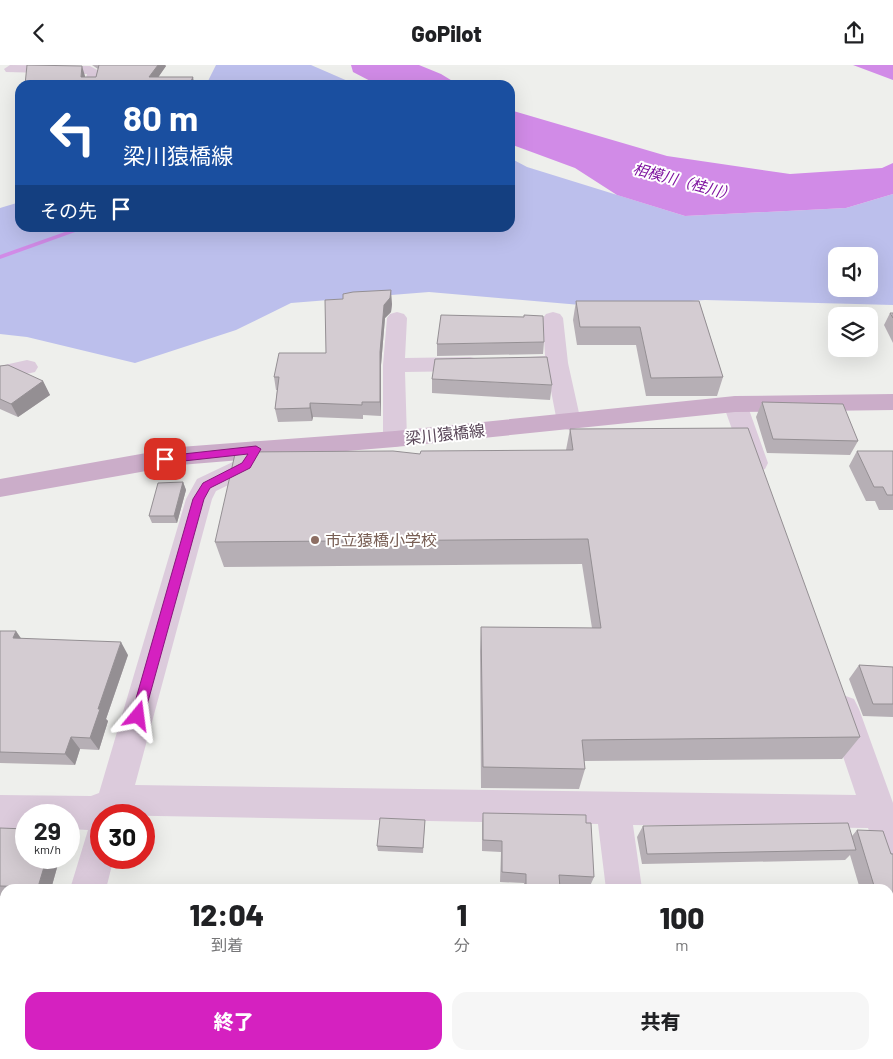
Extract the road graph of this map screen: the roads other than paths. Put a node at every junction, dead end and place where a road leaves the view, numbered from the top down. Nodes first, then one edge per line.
1 (4, 71) edge
2 (93, 80) edge
3 (397, 318) dead end
4 (553, 318) dead end
5 (557, 363) junction
6 (394, 365) junction
7 (27, 367) dead end
8 (0, 373) edge
9 (893, 402) edge
10 (736, 404) junction
11 (569, 422) junction
12 (395, 439) junction
13 (256, 449) junction
14 (765, 487) edge
15 (0, 488) edge
16 (833, 682) edge
17 (113, 804) edge
18 (125, 804) edge
19 (613, 809) junction
20 (879, 811) junction
21 (0, 812) edge
22 (90, 813) edge
23 (893, 851) edge
24 (93, 869) edge
25 (89, 884) edge
26 (623, 884) edge

1 - 2 street
3 - 6 street
4 - 5 street
5 - 6 street
5 - 11 street
6 - 12 street
7 - 8 street
9 - 10 main road, 梁川猿橋線
10 - 11 main road, 梁川猿橋線
10 - 14 street
11 - 12 main road, 梁川猿橋線
12 - 13 main road, 梁川猿橋線
13 - 15 main road, 梁川猿橋線
13 - 17 street
16 - 20 street
18 - 19 street
19 - 20 street
19 - 26 street
20 - 23 street
21 - 22 street
24 - 25 street

